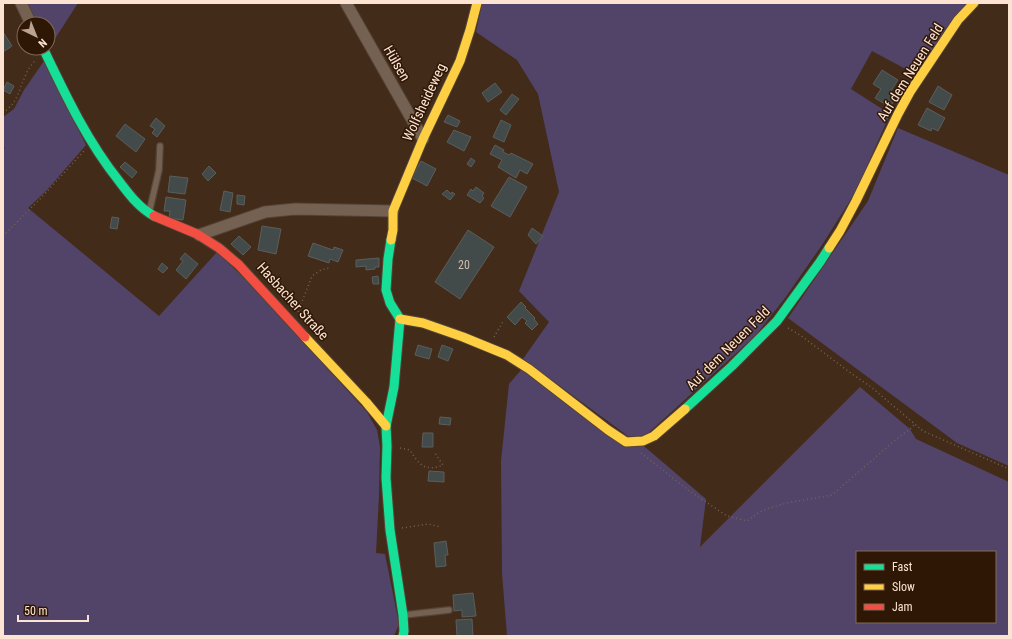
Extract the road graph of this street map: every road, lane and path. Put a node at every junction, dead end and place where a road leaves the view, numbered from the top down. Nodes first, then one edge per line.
1 (21, 3) edge
2 (346, 3) edge
3 (477, 3) edge
4 (974, 3) edge
5 (27, 16) edge
6 (40, 56) edge
7 (46, 56) edge
8 (3, 113) edge
9 (423, 139) junction
10 (92, 143) junction
11 (160, 146) dead end
12 (393, 211) junction
13 (149, 213) junction
14 (199, 235) junction
15 (3, 236) edge
16 (329, 268) dead end
17 (400, 319) junction
18 (504, 320) dead end
19 (777, 321) junction
20 (294, 324) junction
21 (489, 347) junction
22 (915, 424) junction
23 (386, 426) junction
24 (626, 442) junction
25 (387, 446) junction
26 (435, 454) dead end
27 (1009, 469) edge
28 (441, 528) dead end
29 (390, 530) junction
30 (449, 610) dead end
31 (403, 615) junction
32 (404, 636) edge

1 - 5 street
2 - 9 street, Hülsen
3 - 9 street, Wolfsheideweg
4 - 19 street, Auf dem Neuen Feld
6 - 8 path
7 - 10 street, Hasbacher Straße
9 - 12 street, Wolfsheideweg
10 - 13 street, Hasbacher Straße
10 - 15 path
11 - 13 lane
12 - 14 street
12 - 17 street, Wolfsheideweg
13 - 14 street, Hasbacher Straße
14 - 20 street, Hasbacher Straße
16 - 20 path
17 - 21 street
17 - 23 street
18 - 21 path
19 - 22 path
19 - 24 street, Auf dem Neuen Feld
20 - 23 street, Hasbacher Straße
21 - 24 street
22 - 24 path
22 - 27 path
23 - 25 street
25 - 26 path
25 - 29 street
28 - 29 path
29 - 31 street
30 - 31 lane
31 - 32 street

